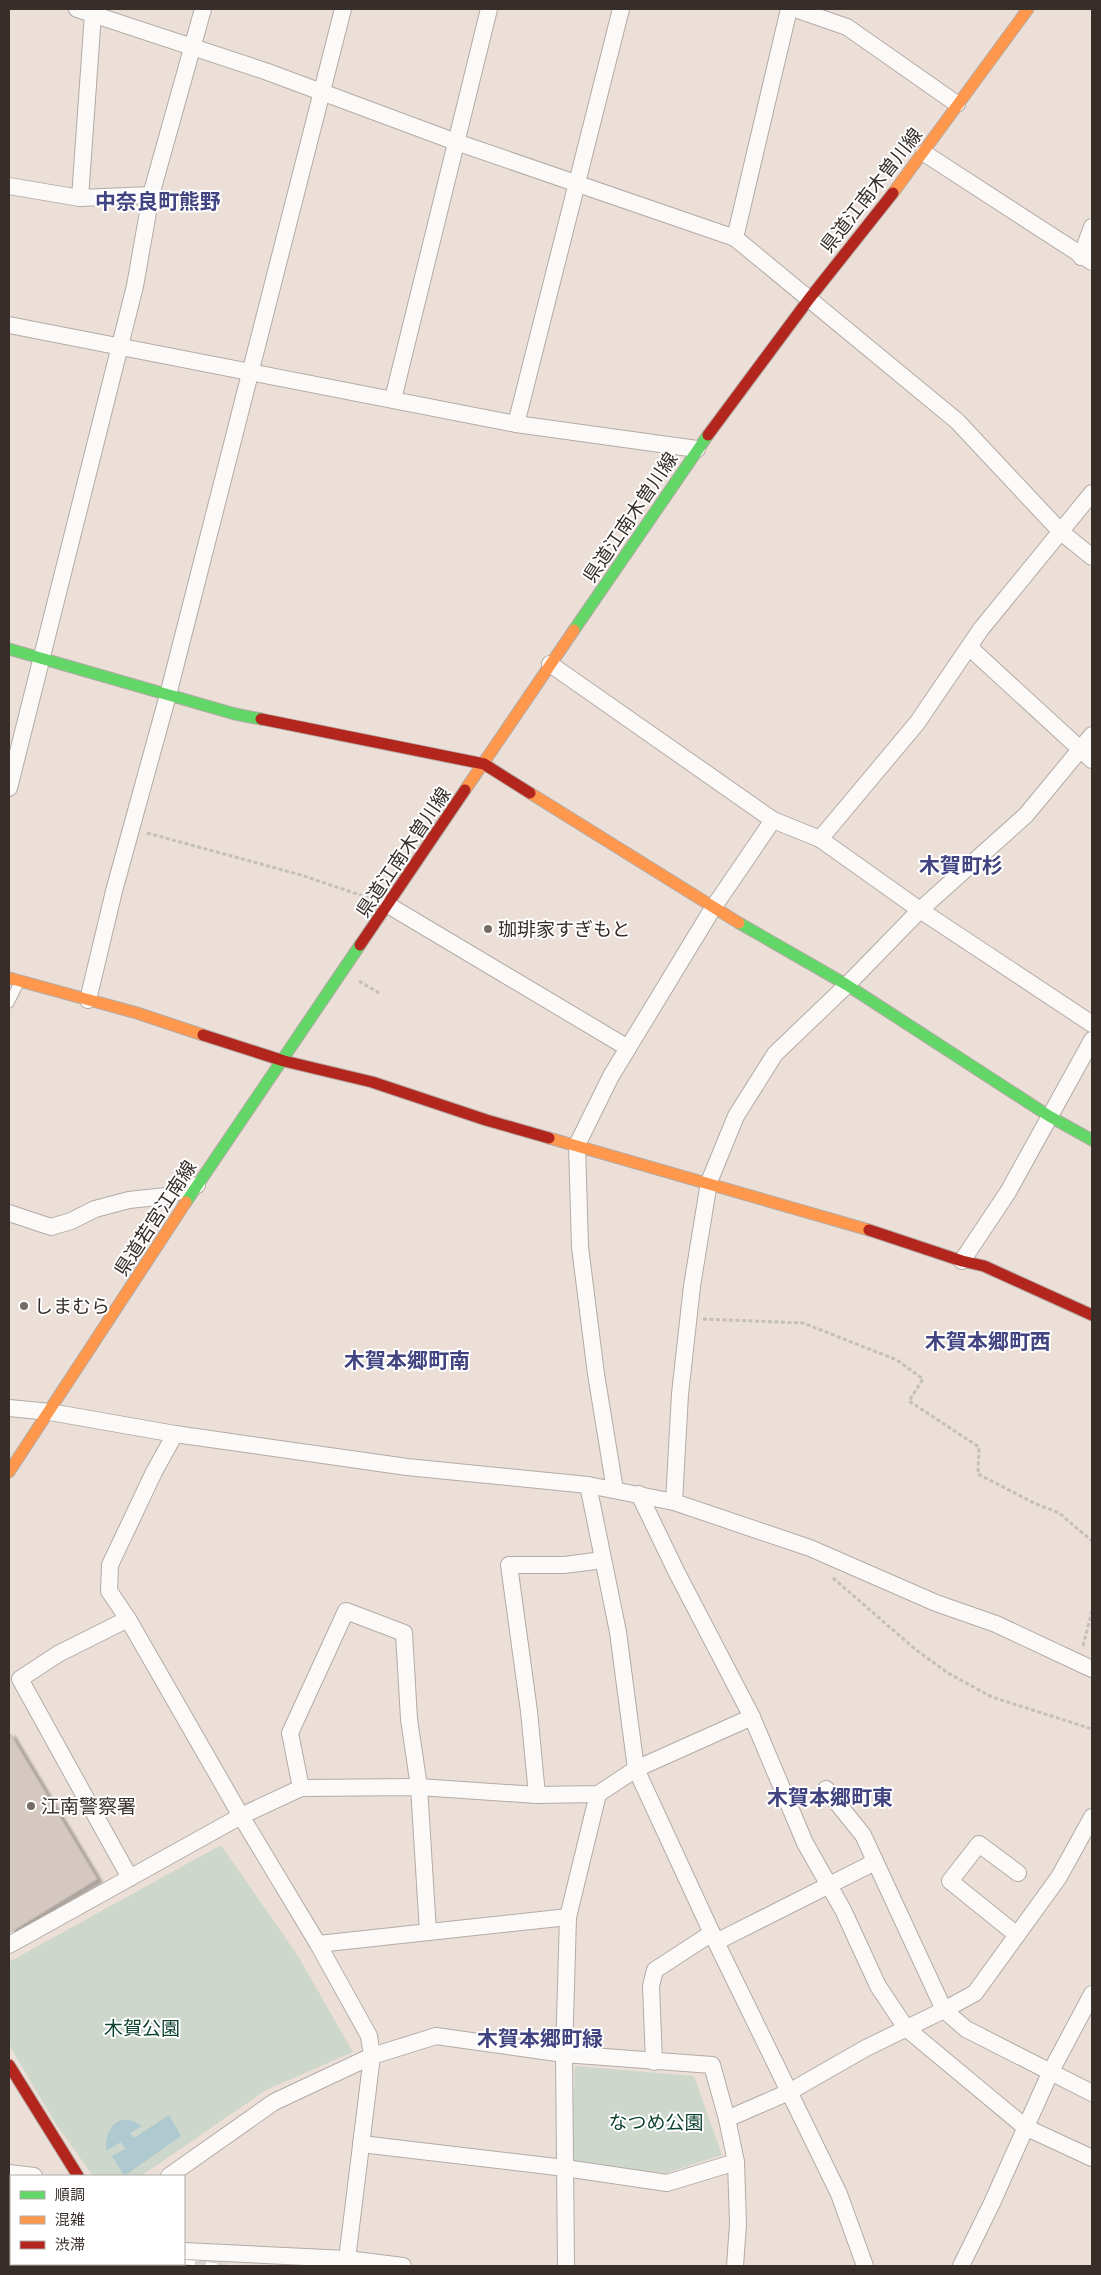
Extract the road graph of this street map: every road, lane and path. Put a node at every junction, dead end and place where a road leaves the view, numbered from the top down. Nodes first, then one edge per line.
1 (77, 9) edge
2 (203, 9) edge
3 (343, 9) edge
4 (489, 9) edge
5 (621, 9) edge
6 (789, 9) edge
7 (795, 9) edge
8 (1028, 9) edge
9 (93, 14) junction
10 (193, 46) junction
11 (321, 92) junction
12 (957, 104) junction
13 (456, 142) junction
14 (924, 152) junction
15 (577, 182) junction
16 (9, 186) edge
17 (151, 196) junction
18 (80, 198) junction
19 (1092, 227) edge
20 (735, 238) junction
21 (1087, 259) edge
22 (809, 299) junction
23 (9, 325) edge
24 (120, 346) junction
25 (251, 372) junction
26 (393, 399) junction
27 (516, 424) junction
28 (697, 450) junction
29 (1092, 493) edge
30 (1060, 532) junction
31 (1092, 557) edge
32 (969, 647) junction
33 (9, 649) edge
34 (42, 658) junction
35 (550, 664) junction
36 (168, 695) junction
37 (1092, 735) edge
38 (1080, 748) junction
39 (1092, 760) edge
40 (484, 764) junction
41 (9, 788) edge
42 (773, 820) junction
43 (132, 828) junction
44 (820, 839) junction
45 (388, 905) junction
46 (713, 908) junction
47 (920, 910) junction
48 (14, 980) edge
49 (847, 985) junction
50 (88, 1000) junction
51 (9, 1004) edge
52 (1092, 1024) edge
53 (1092, 1040) edge
54 (628, 1048) junction
55 (284, 1061) junction
56 (1049, 1116) junction
57 (1092, 1140) edge
58 (577, 1145) junction
59 (709, 1182) junction
60 (197, 1185) junction
61 (9, 1213) edge
62 (962, 1261) junction
63 (1092, 1315) edge
64 (688, 1318) junction
65 (9, 1408) edge
66 (50, 1412) junction
67 (175, 1434) junction
68 (9, 1472) edge
69 (588, 1485) junction
70 (615, 1490) junction
71 (639, 1494) junction
72 (674, 1502) junction
73 (1092, 1541) edge
74 (603, 1560) junction
75 (828, 1571) dead end
76 (1092, 1611) edge
77 (128, 1619) junction
78 (1085, 1666) edge
79 (752, 1718) junction
80 (1092, 1729) edge
81 (636, 1769) junction
82 (419, 1787) junction
83 (301, 1788) junction
84 (826, 1789) dead end
85 (598, 1794) junction
86 (537, 1795) junction
87 (241, 1816) junction
88 (1092, 1817) edge
89 (875, 1862) junction
90 (1018, 1873) dead end
91 (130, 1878) junction
92 (829, 1885) junction
93 (568, 1917) junction
94 (428, 1932) junction
95 (1017, 1935) junction
96 (714, 1937) junction
97 (318, 1944) junction
98 (9, 1945) edge
99 (1092, 1994) edge
100 (944, 2010) junction
101 (906, 2028) junction
102 (564, 2054) junction
103 (372, 2056) junction
104 (654, 2062) junction
105 (9, 2065) edge
106 (1050, 2073) junction
107 (789, 2092) junction
108 (1092, 2092) edge
109 (727, 2119) junction
110 (1025, 2127) junction
111 (361, 2144) junction
112 (1092, 2158) edge
113 (736, 2162) junction
114 (564, 2168) junction
115 (9, 2173) edge
116 (26, 2175) edge
117 (77, 2175) edge
118 (170, 2175) edge
119 (185, 2251) edge
120 (347, 2259) junction
121 (403, 2266) edge
122 (566, 2266) edge
123 (735, 2266) edge
124 (865, 2266) edge
125 (961, 2266) edge

1 - 9 street
2 - 10 street
3 - 11 street
4 - 13 street
5 - 15 street
6 - 20 street
7 - 12 street
8 - 12 street, 県道江南木曽川線
9 - 10 street
9 - 18 street
10 - 11 street
10 - 17 street
11 - 13 street
11 - 25 street
12 - 14 street, 県道江南木曽川線
13 - 15 street
13 - 26 street
14 - 21 street
14 - 22 street, 県道江南木曽川線
15 - 20 street
15 - 27 street
16 - 18 street
17 - 18 street
17 - 24 street
19 - 21 street
20 - 22 street
22 - 28 street, 県道江南木曽川線
22 - 30 street
23 - 24 street
24 - 25 street
24 - 34 street
25 - 26 street
25 - 36 street
26 - 27 street
27 - 28 street
28 - 35 street, 県道江南木曽川線
29 - 30 street
30 - 31 street
30 - 32 street
32 - 38 street
32 - 44 street
33 - 34 street
34 - 36 street
34 - 41 street
35 - 40 street, 県道江南木曽川線
35 - 42 street
36 - 40 street
36 - 43 street
37 - 38 street
38 - 39 street
38 - 47 street
40 - 45 street, 県道江南木曽川線
40 - 46 street
42 - 44 street
42 - 46 street
43 - 45 path
43 - 50 street
44 - 47 street
45 - 54 street
45 - 55 street, 県道江南木曽川線
46 - 49 street
46 - 54 street
47 - 49 street
47 - 52 street
48 - 50 street
48 - 51 lane
49 - 56 street
49 - 59 street
50 - 55 street
53 - 56 street
54 - 58 street
55 - 58 street
55 - 60 street, 県道若宮江南線
56 - 57 street
56 - 62 street
58 - 59 street
58 - 70 street
59 - 62 street
59 - 64 street
60 - 61 street
60 - 66 street, 県道若宮江南線
62 - 63 street
64 - 72 street
64 - 73 path
65 - 66 street
66 - 67 street
66 - 68 street, 県道若宮江南線
67 - 69 street
67 - 77 street
69 - 70 street
69 - 74 street
70 - 71 street
71 - 72 street
71 - 79 street
72 - 78 street
74 - 81 street
74 - 86 street
75 - 80 path
76 - 78 path
77 - 87 street
77 - 91 street
79 - 81 street
79 - 92 street
81 - 85 street
81 - 96 street
82 - 83 street
82 - 83 street
82 - 86 street
82 - 94 street
83 - 87 street
84 - 89 street
85 - 86 street
85 - 93 street
87 - 91 street
87 - 97 street
88 - 95 street
89 - 92 street
89 - 100 street
90 - 95 street
91 - 98 street
92 - 96 street
92 - 101 street
93 - 94 street
93 - 102 street
94 - 97 street
95 - 100 street
96 - 104 street
96 - 107 street
97 - 103 street
99 - 106 street
100 - 101 street
100 - 106 street
101 - 107 street
101 - 110 street
102 - 103 street
102 - 104 street
102 - 114 street
103 - 111 street
103 - 118 street
104 - 109 street
105 - 117 street
106 - 108 street
106 - 110 street
107 - 109 street
107 - 124 street
109 - 113 street
110 - 112 street
110 - 125 street
111 - 114 street
111 - 120 street
113 - 114 street
113 - 123 street
114 - 122 street
115 - 116 street
119 - 120 street
120 - 121 street

